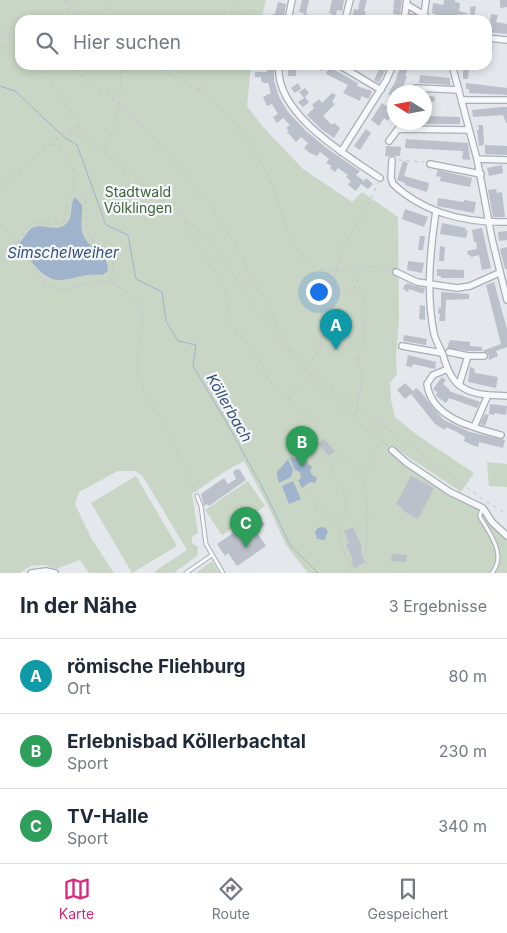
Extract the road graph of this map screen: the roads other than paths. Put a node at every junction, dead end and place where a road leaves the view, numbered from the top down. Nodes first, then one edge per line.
1 (292, 0) edge
2 (350, 0) edge
3 (426, 0) edge
4 (406, 2) edge
5 (289, 15) edge
6 (346, 15) edge
7 (404, 15) edge
8 (421, 15) edge
9 (425, 15) edge
10 (492, 38) edge
11 (507, 40) edge
12 (279, 70) edge
13 (348, 70) edge
14 (391, 70) edge
15 (453, 70) edge
16 (432, 89) edge
17 (381, 90) junction
18 (459, 90) junction
19 (462, 100) junction
20 (507, 100) edge
21 (468, 130) junction
22 (389, 141) dead end
23 (341, 152) junction
24 (392, 160) road end
25 (477, 160) junction
26 (507, 160) edge
27 (430, 164) road end
28 (481, 174) junction
29 (380, 178) road end
30 (436, 211) junction
31 (507, 222) edge
32 (489, 223) junction
33 (396, 272) road end
34 (499, 272) junction
35 (430, 284) junction
36 (507, 300) edge
37 (402, 346) dead end
38 (445, 353) junction
39 (468, 356) junction
40 (484, 356) dead end
41 (448, 369) junction
42 (459, 385) junction
43 (488, 395) junction
44 (507, 396) edge
45 (474, 427) junction
46 (502, 435) dead end
47 (392, 450) road end
48 (198, 496) road end
49 (483, 508) junction
50 (507, 536) edge
51 (212, 555) junction
52 (31, 573) edge
53 (55, 573) edge
54 (186, 573) edge
55 (223, 573) edge
56 (492, 573) edge

1 - 5 street
2 - 6 street
3 - 9 street
4 - 7 street
4 - 8 street
10 - 11 street
12 - 23 street
13 - 17 street
14 - 17 street
15 - 18 street
16 - 18 street
17 - 23 street
18 - 19 street
19 - 20 street
19 - 21 street
21 - 22 street
21 - 25 street
23 - 29 street
24 - 30 street
25 - 26 street
25 - 28 street
27 - 28 street
28 - 32 street
30 - 32 street
30 - 35 street
31 - 32 street
32 - 34 street
33 - 35 street
34 - 35 street
34 - 36 street
35 - 38 street
37 - 38 street
38 - 39 street
38 - 41 street
39 - 40 street
39 - 42 street
41 - 42 street
41 - 45 street
42 - 43 street
43 - 44 street
43 - 45 street
45 - 46 street
47 - 49 street
48 - 51 lane
49 - 50 street
49 - 56 lane
51 - 54 lane
51 - 55 lane
52 - 53 street

